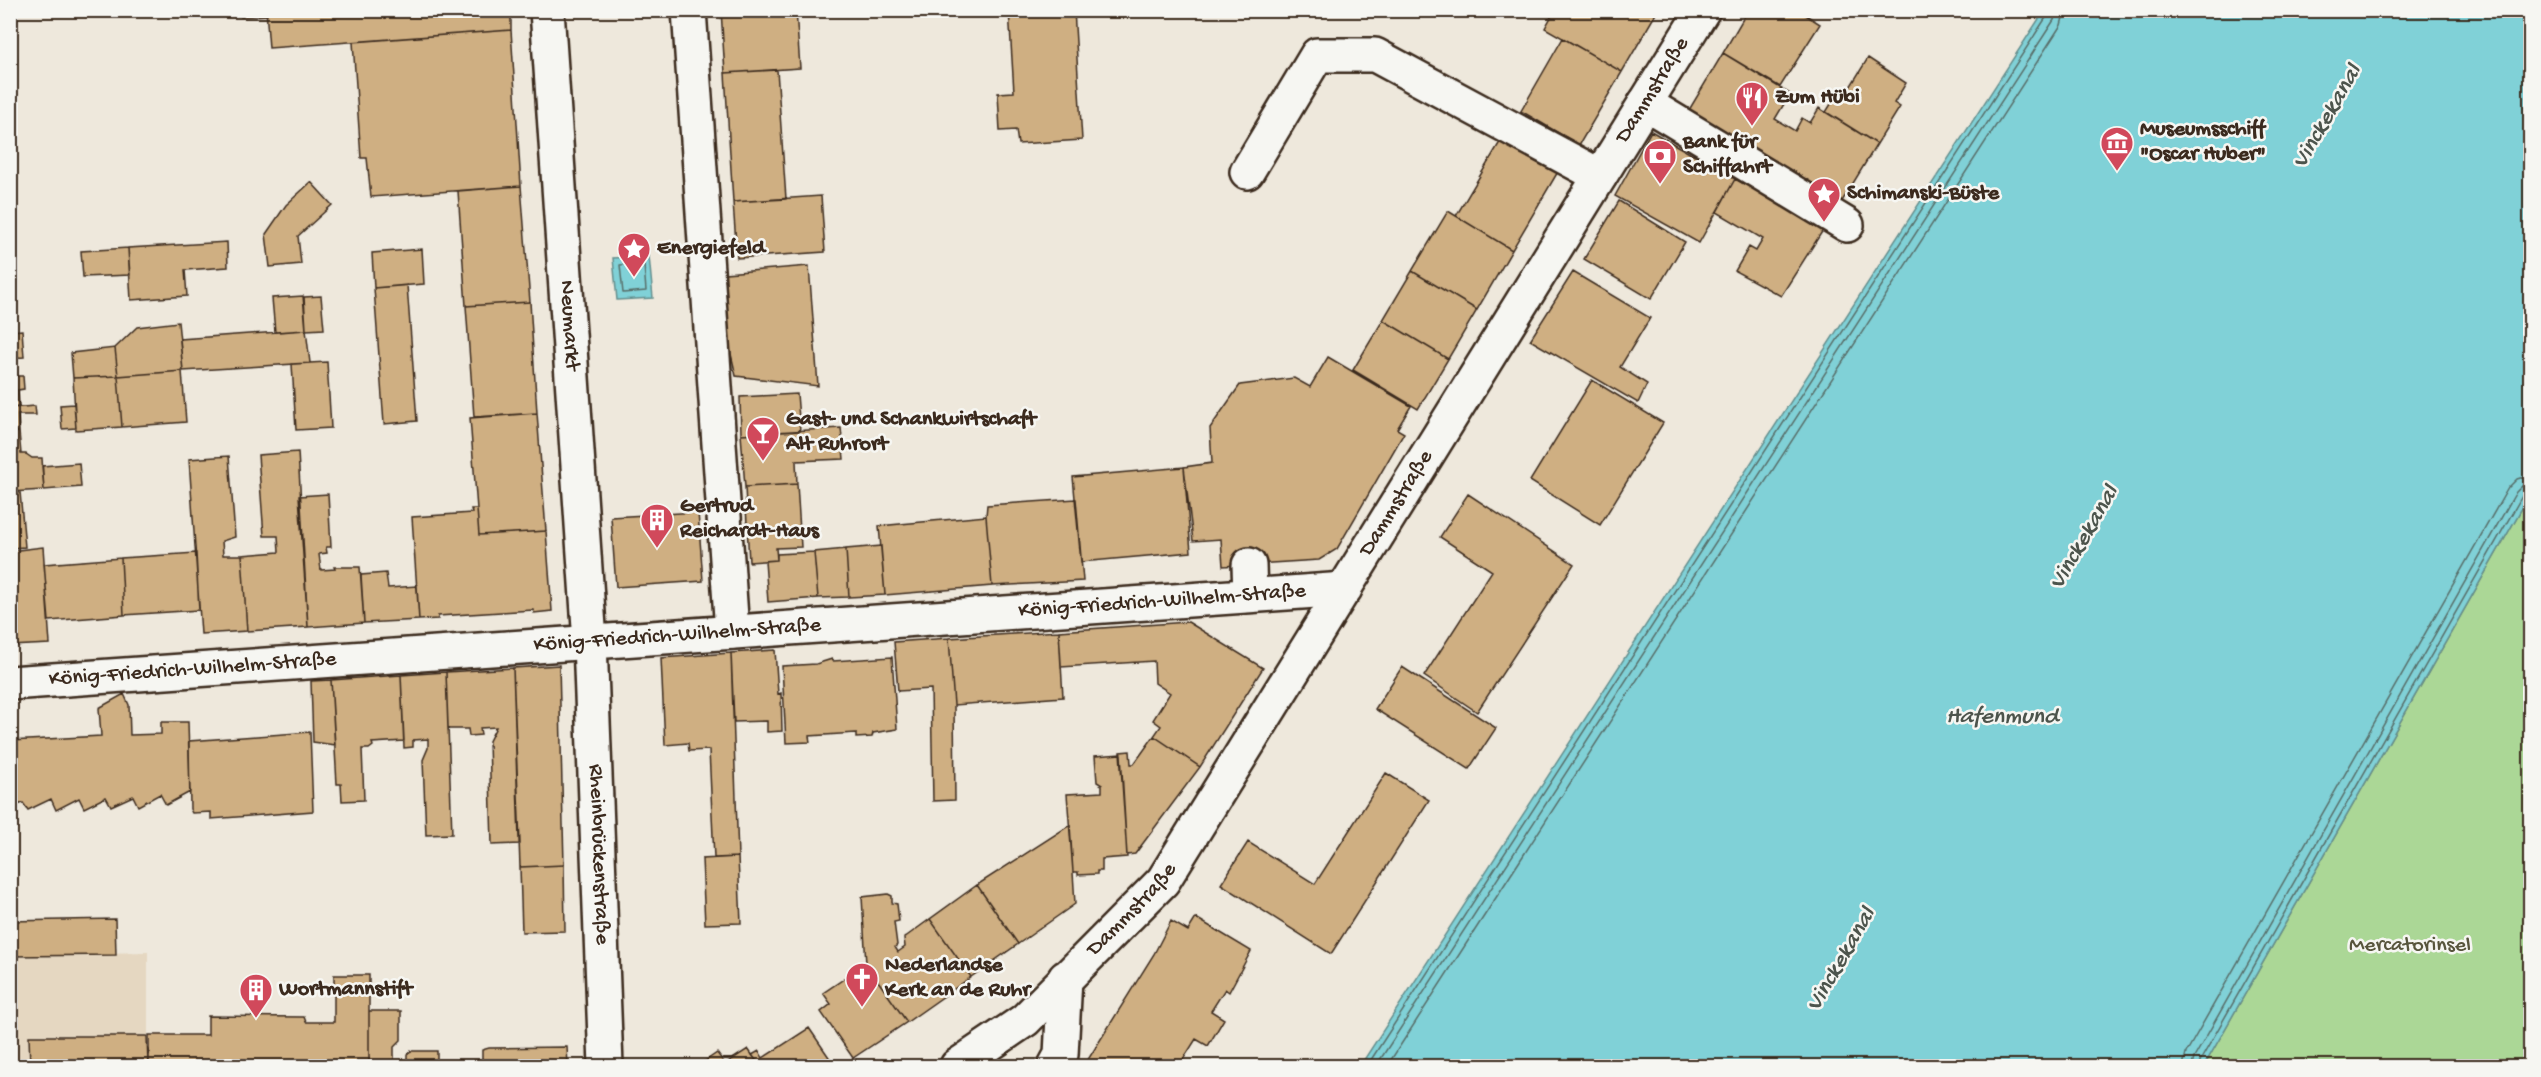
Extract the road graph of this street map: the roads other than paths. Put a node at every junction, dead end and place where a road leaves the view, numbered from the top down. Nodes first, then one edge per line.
1 (547, 10) edge
2 (689, 10) edge
3 (1703, 10) edge
4 (1645, 103) junction
5 (1247, 172) dead end
6 (1600, 176) junction
7 (1847, 225) dead end
8 (1345, 589) junction
9 (732, 632) junction
10 (590, 642) junction
11 (10, 683) edge
12 (1065, 978) junction
13 (606, 1066) edge
14 (957, 1066) edge
15 (1055, 1066) edge

1 - 10 street, Neumarkt
2 - 9 street
3 - 4 street, Dammstraße
4 - 6 street, Dammstraße
4 - 7 street
5 - 6 street
6 - 8 street, Dammstraße
8 - 9 street, König-Friedrich-Wilhelm-Straße
8 - 12 street, Dammstraße
9 - 10 street, König-Friedrich-Wilhelm-Straße
10 - 11 street, König-Friedrich-Wilhelm-Straße
10 - 13 street, Rheinbrückenstraße
12 - 14 street, Dammstraße
12 - 15 street

